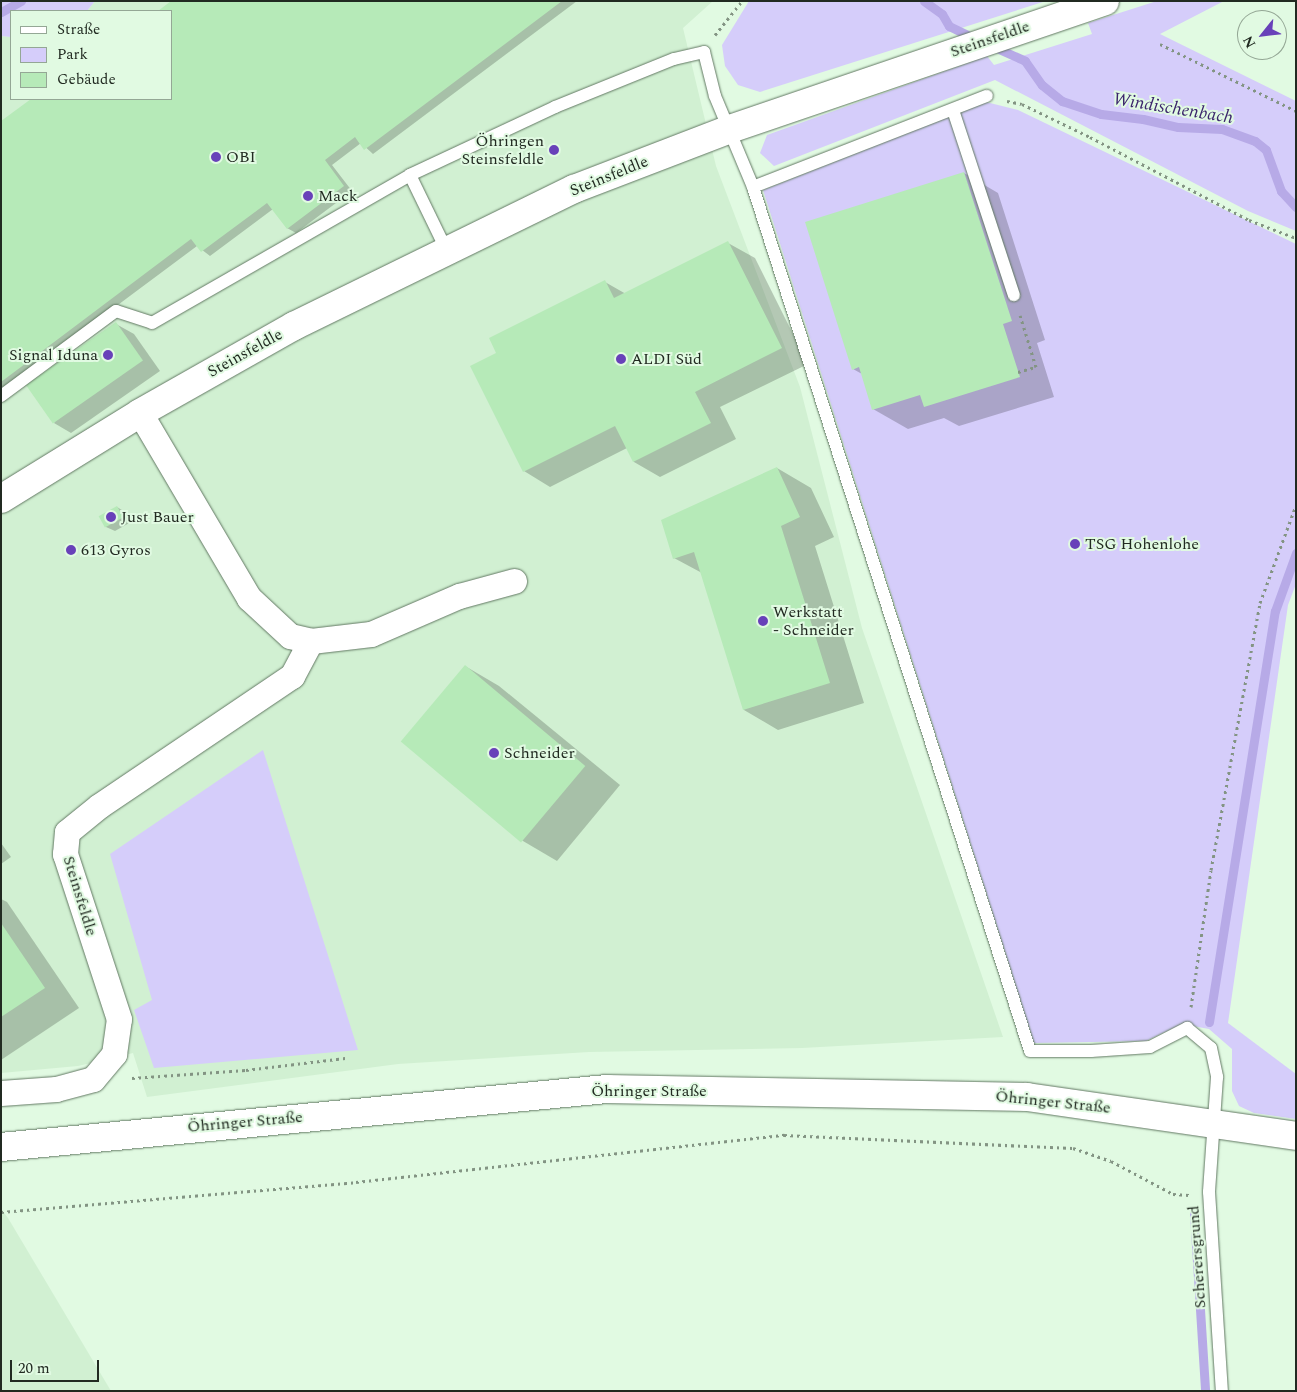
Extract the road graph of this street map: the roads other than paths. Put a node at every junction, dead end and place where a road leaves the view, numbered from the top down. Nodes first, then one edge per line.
1 (1105, 1) edge
2 (987, 96) road end
3 (953, 110) junction
4 (730, 128) junction
5 (410, 175) junction
6 (753, 187) junction
7 (446, 249) junction
8 (1014, 295) road end
9 (1, 396) edge
10 (140, 413) junction
11 (1, 499) edge
12 (514, 581) dead end
13 (311, 641) junction
14 (1, 1093) edge
15 (1212, 1121) junction
16 (1296, 1136) edge
17 (1, 1147) edge
18 (1222, 1391) edge

1 - 4 main road, Steinsfeldle
2 - 3 lane
3 - 6 lane
3 - 8 lane
4 - 5 lane
4 - 6 lane
4 - 7 main road, Steinsfeldle
5 - 7 lane
5 - 9 lane
6 - 15 lane, Scherersgrund
7 - 10 main road, Steinsfeldle
10 - 11 main road, Steinsfeldle
10 - 13 street
12 - 13 street
13 - 14 street, Steinsfeldle
15 - 16 main road, Öhringer Straße
15 - 17 main road, Öhringer Straße
15 - 18 lane, Scherersgrund

